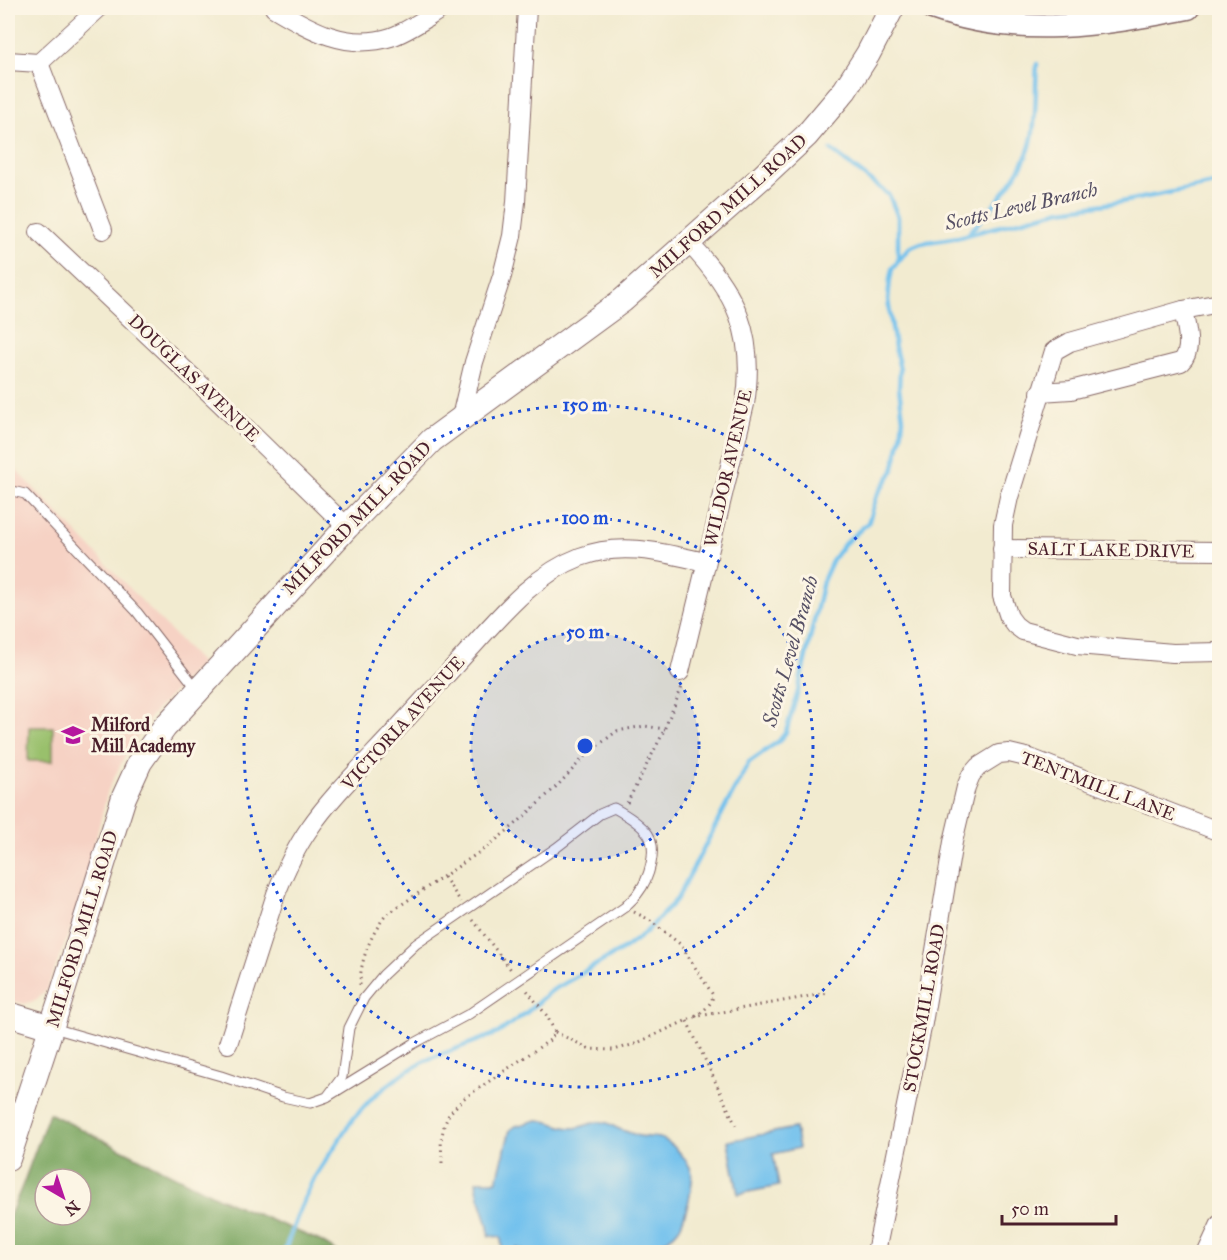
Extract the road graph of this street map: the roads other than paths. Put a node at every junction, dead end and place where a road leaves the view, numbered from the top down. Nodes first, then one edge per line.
1 (99, 8) edge
2 (274, 8) edge
3 (443, 8) edge
4 (526, 8) edge
5 (892, 8) edge
6 (932, 8) edge
7 (1179, 8) edge
8 (8, 61) edge
9 (39, 63) junction
10 (103, 230) dead end
11 (39, 232) dead end
12 (689, 243) junction
13 (1220, 303) edge
14 (1184, 310) junction
15 (1040, 392) junction
16 (461, 417) junction
17 (8, 490) edge
18 (347, 526) junction
19 (1002, 549) junction
20 (1220, 551) edge
21 (705, 562) junction
22 (1220, 652) edge
23 (680, 672) road end
24 (197, 689) junction
25 (978, 767) joint
26 (1220, 832) edge
27 (8, 1014) edge
28 (51, 1028) junction
29 (228, 1044) dead end
30 (327, 1097) junction
31 (8, 1160) edge
32 (1220, 1224) edge
33 (876, 1252) edge
34 (1207, 1252) edge

1 - 9 street
2 - 3 street
4 - 16 street
5 - 12 main road, MILFORD MILL ROAD
6 - 7 street
8 - 9 street
9 - 10 street
11 - 18 street, DOUGLAS AVENUE
12 - 16 main road, MILFORD MILL ROAD
12 - 21 street, WILDOR AVENUE
13 - 14 street
14 - 15 street
14 - 15 street
15 - 19 street
16 - 18 main road, MILFORD MILL ROAD
17 - 24 lane
18 - 24 main road, MILFORD MILL ROAD
19 - 20 street, SALT LAKE DRIVE
19 - 22 street
21 - 23 street, WILDOR AVENUE
21 - 29 street, VICTORIA AVENUE
24 - 28 main road, MILFORD MILL ROAD
25 - 26 street, TENTMILL LANE
25 - 33 street, STOCKMILL ROAD
27 - 28 main road
28 - 30 lane
28 - 31 main road, MILFORD MILL ROAD
30 - 30 lane
32 - 34 street

